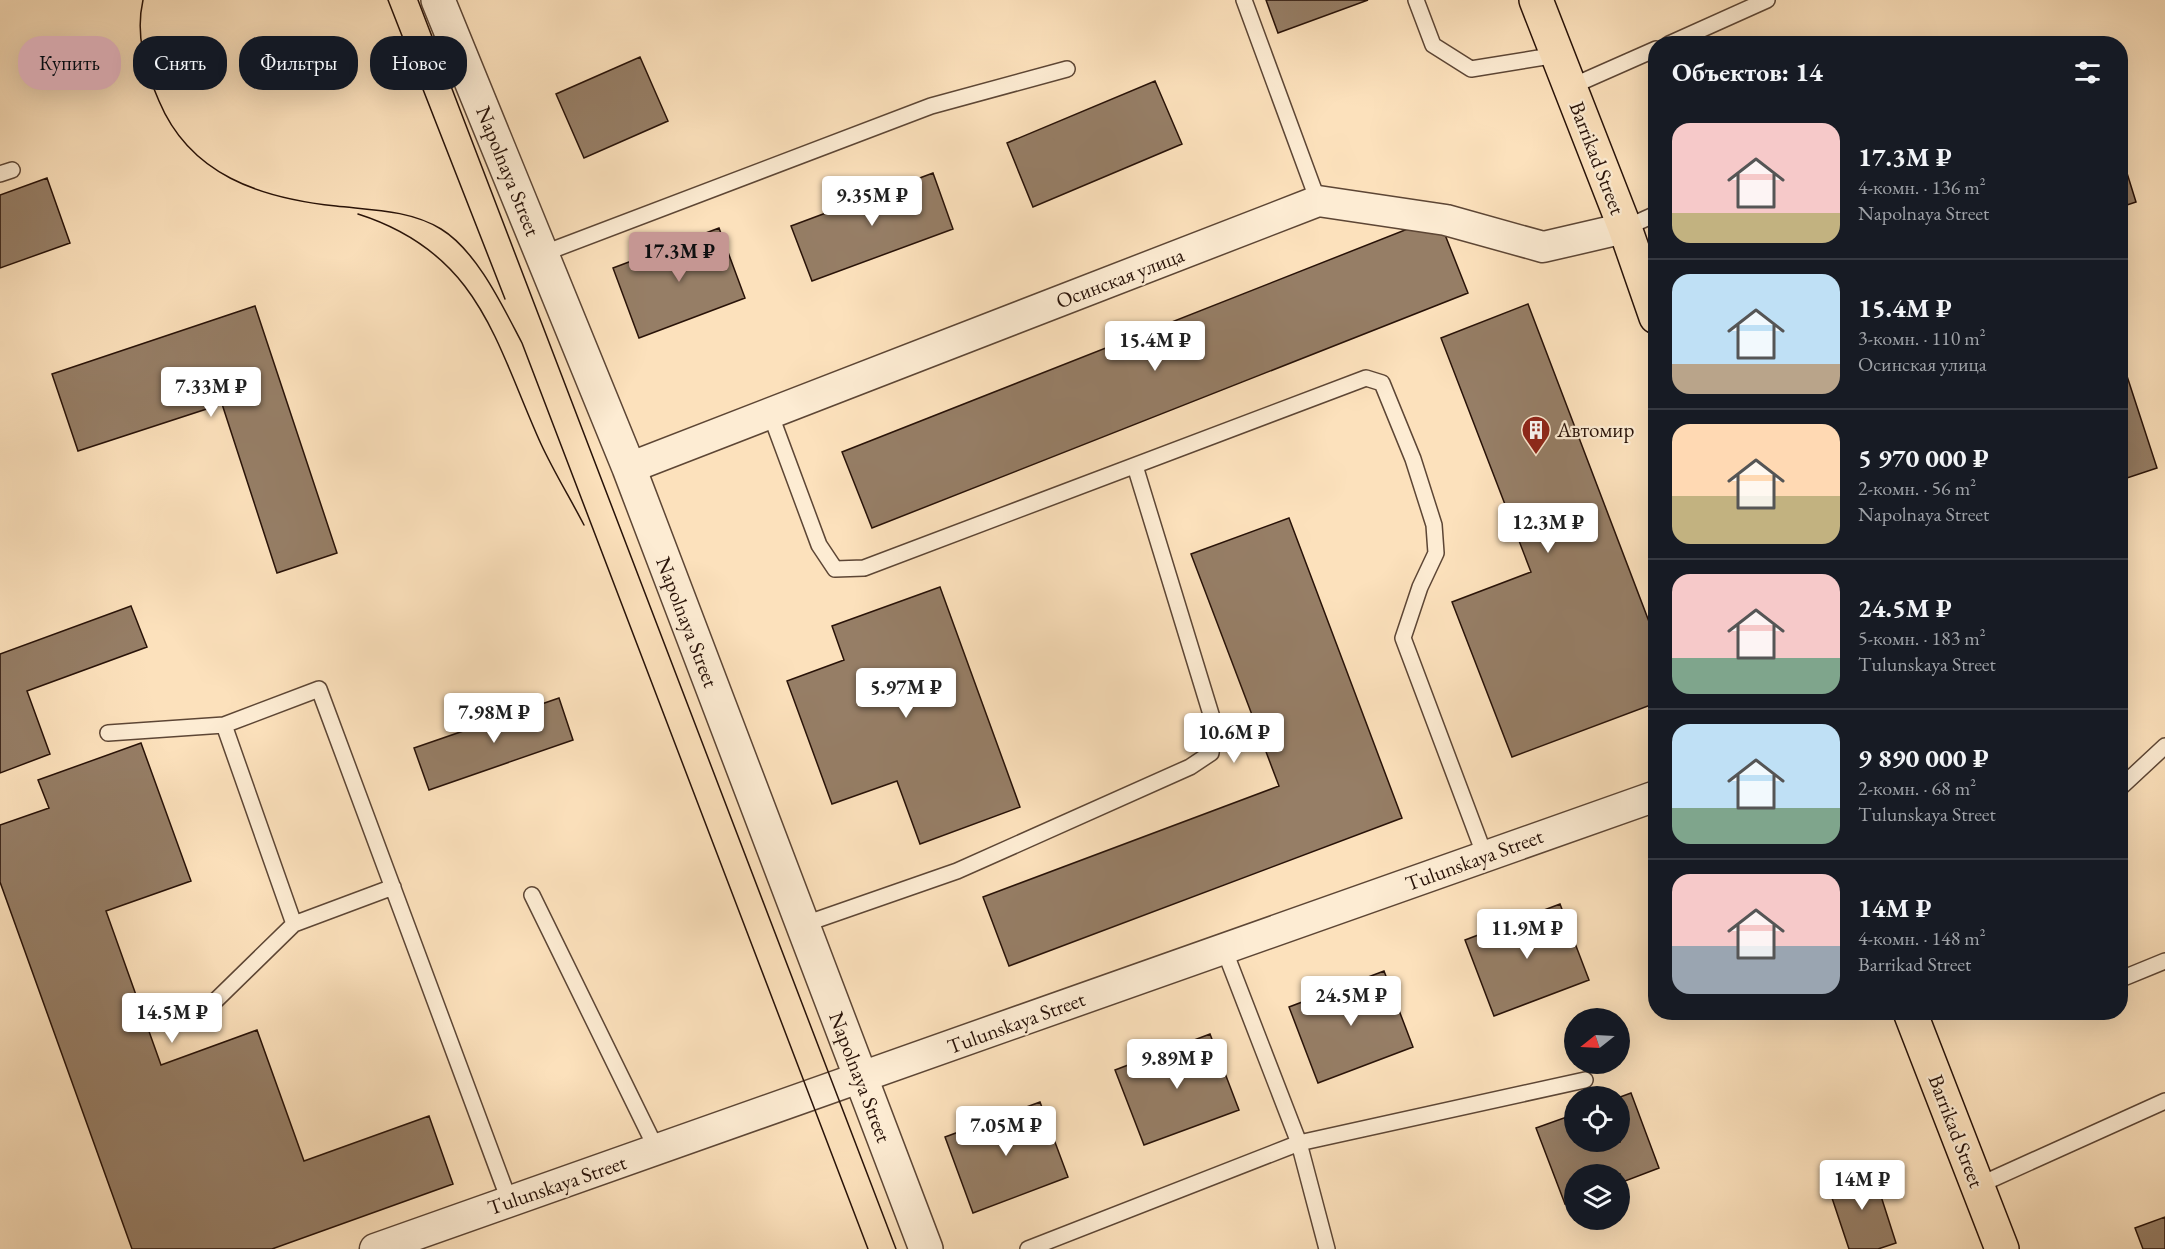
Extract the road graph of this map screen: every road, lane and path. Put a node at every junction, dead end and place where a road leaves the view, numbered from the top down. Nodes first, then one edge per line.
1 (438, 0) edge
2 (1244, 0) edge
3 (1416, 0) edge
4 (1536, 0) edge
5 (1767, 0) edge
6 (1687, 36) edge
7 (1648, 53) edge
8 (1557, 55) junction
9 (1067, 69) dead end
10 (1570, 87) junction
11 (1318, 201) junction
12 (1648, 218) edge
13 (1625, 228) junction
14 (542, 254) junction
15 (1648, 294) edge
16 (770, 413) junction
17 (1135, 466) junction
18 (629, 468) junction
19 (224, 725) junction
20 (108, 733) dead end
21 (2165, 746) edge
22 (2128, 780) edge
23 (1648, 799) edge
24 (1485, 856) junction
25 (393, 887) junction
26 (532, 895) dead end
27 (294, 924) junction
28 (802, 925) junction
29 (1224, 949) junction
30 (2165, 961) edge
31 (2128, 977) edge
32 (207, 1009) dead end
33 (1913, 1020) edge
34 (861, 1078) junction
35 (1585, 1080) dead end
36 (2165, 1101) edge
37 (1299, 1143) junction
38 (657, 1150) junction
39 (1977, 1186) junction
40 (510, 1202) junction
41 (375, 1249) edge
42 (926, 1249) edge
43 (1028, 1249) edge
44 (1327, 1249) edge
45 (2002, 1249) edge

1 - 14 street, Napolnaya Street
2 - 11 lane
3 - 8 lane
4 - 8 main road, Barrikad Street
5 - 6 lane
7 - 10 lane
8 - 10 main road, Barrikad Street
9 - 14 lane
10 - 13 main road, Barrikad Street
11 - 13 street, Осинская улица
11 - 16 street, Осинская улица
12 - 13 lane
13 - 15 main road, Barrikad Street
14 - 18 street, Napolnaya Street
16 - 17 lane
16 - 18 street, Осинская улица
17 - 24 lane
17 - 28 lane
18 - 28 street, Napolnaya Street
19 - 20 lane
19 - 25 lane
19 - 27 lane
21 - 22 lane
23 - 24 street, Tulunskaya Street
24 - 29 street, Tulunskaya Street
25 - 27 lane
25 - 40 lane
26 - 38 lane
27 - 32 lane
28 - 34 street, Napolnaya Street
29 - 34 street, Tulunskaya Street
29 - 37 lane
30 - 31 lane
33 - 39 main road, Barrikad Street
34 - 38 street, Tulunskaya Street
34 - 42 street, Napolnaya Street
35 - 37 lane
36 - 39 lane
37 - 43 lane
37 - 44 lane
38 - 40 street, Tulunskaya Street
39 - 45 main road, Barrikad Street
40 - 41 street, Tulunskaya Street

